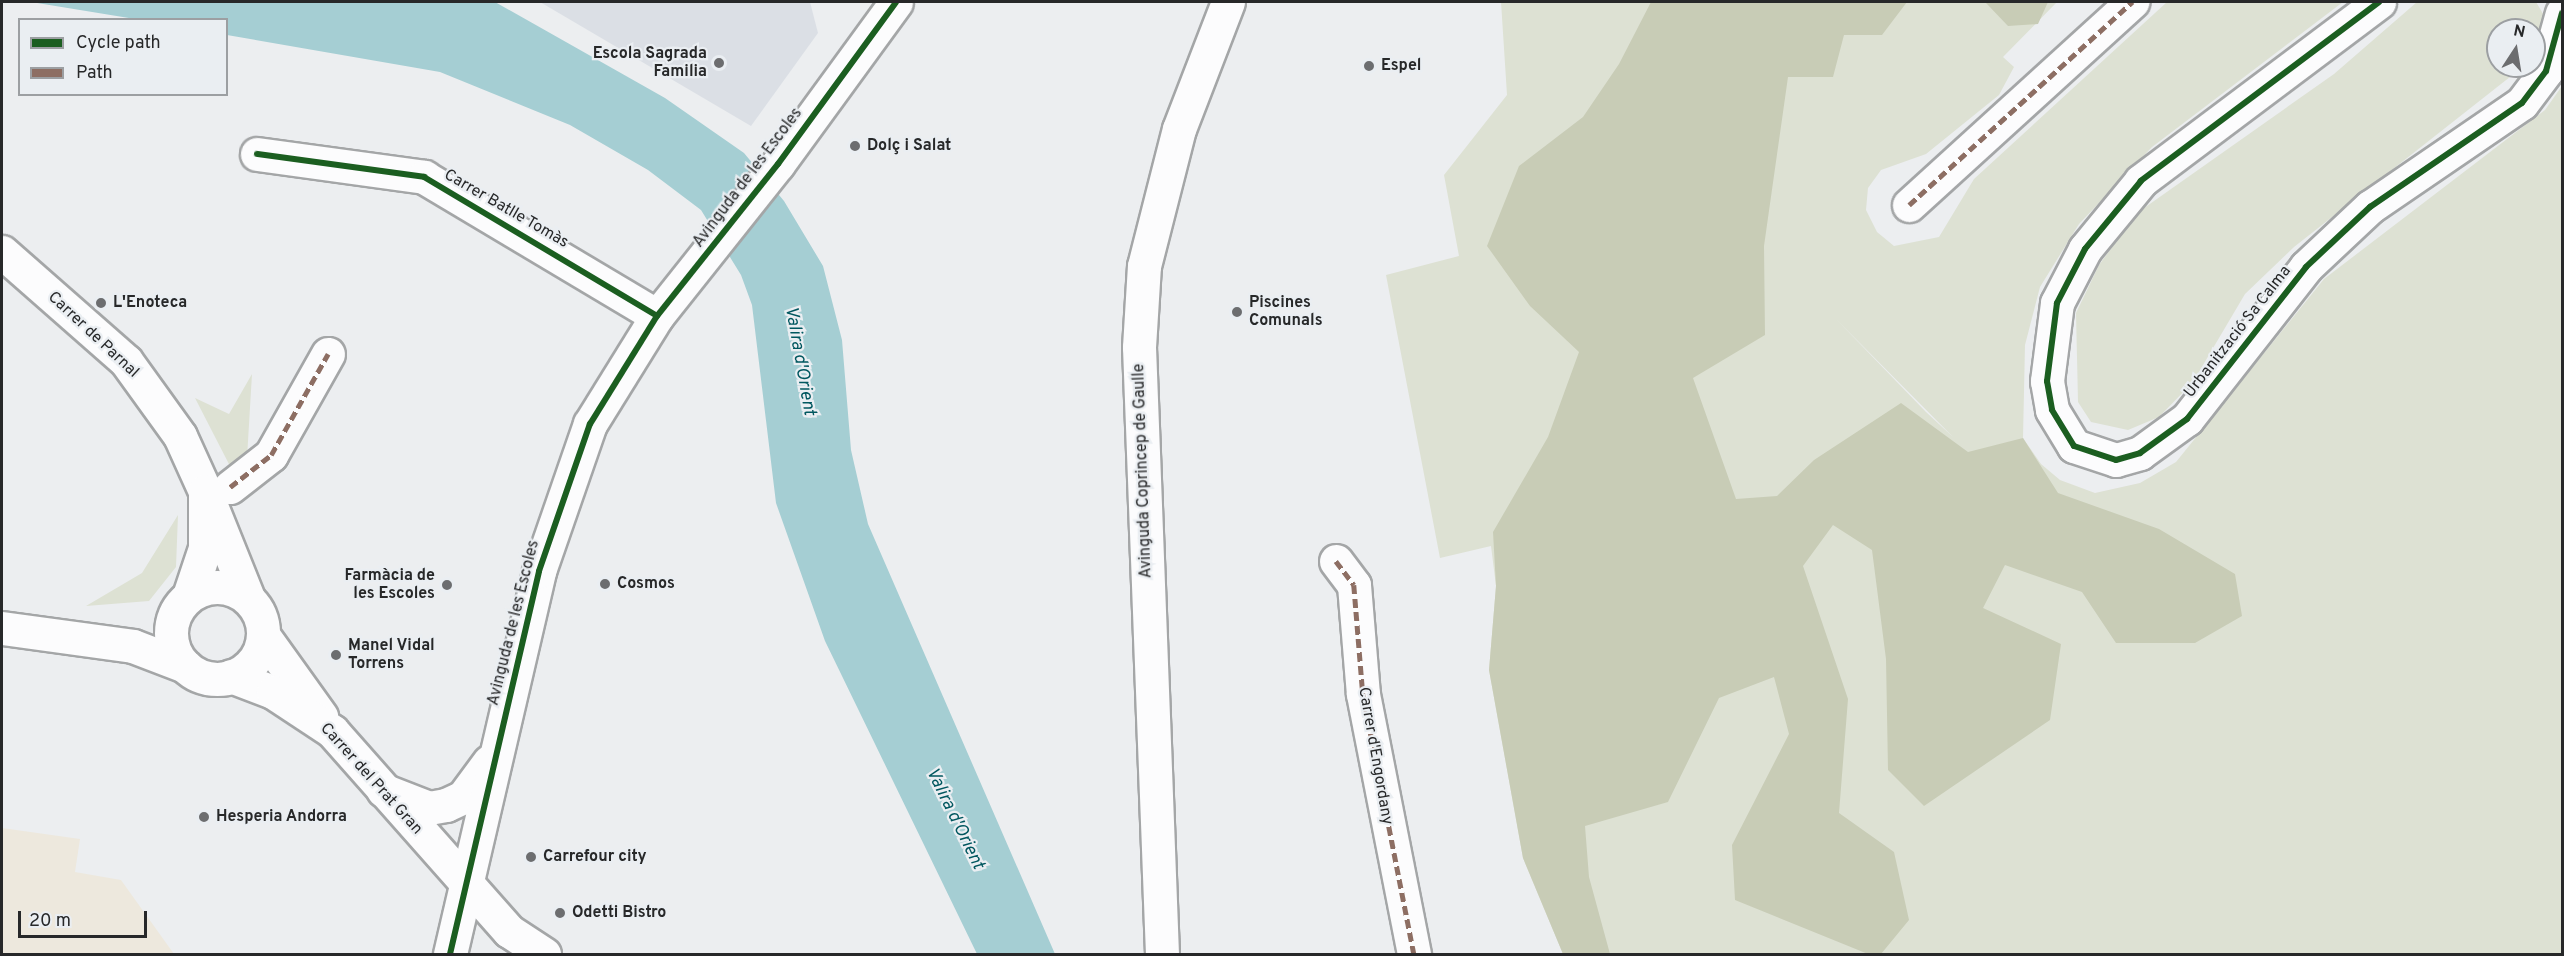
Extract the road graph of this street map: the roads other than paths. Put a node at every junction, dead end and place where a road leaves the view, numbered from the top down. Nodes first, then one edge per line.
1 (896, 2) edge
2 (1228, 2) edge
3 (2132, 2) edge
4 (2379, 2) edge
5 (2562, 13) edge
6 (257, 154) dead end
7 (1909, 205) dead end
8 (2, 252) edge
9 (657, 316) junction
10 (328, 354) dead end
11 (218, 489) junction
12 (1336, 561) dead end
13 (248, 598) junction
14 (181, 607) junction
15 (2, 628) edge
16 (262, 635) junction
17 (90, 639) junction
18 (185, 666) junction
19 (231, 676) junction
20 (503, 727) junction
21 (332, 731) junction
22 (383, 790) junction
23 (427, 840) junction
24 (465, 884) junction
25 (451, 946) edge
26 (544, 954) edge
27 (1162, 954) edge
28 (1414, 954) edge

1 - 9 street, Avinguda de les Escoles
2 - 27 street, Avinguda Coprincep de Gaulle
3 - 7 street
4 - 5 street, Urbanització Sa Calma
6 - 9 street, Carrer Batlle Tomàs
8 - 11 street, Carrer de Parnal
9 - 20 street, Avinguda de les Escoles
10 - 11 street
11 - 13 street, Carrer de Parnal
11 - 14 street
12 - 28 street, Carrer d'Engordany
13 - 14 street
13 - 16 street
14 - 17 street
14 - 18 street
15 - 17 street
16 - 19 street
16 - 21 street
17 - 18 street
18 - 19 street
19 - 21 street, Carrer del Prat Gran
20 - 22 street
20 - 24 street, Avinguda de les Escoles
21 - 22 street, Carrer del Prat Gran
22 - 23 street, Carrer del Prat Gran
23 - 24 street, Carrer del Prat Gran
23 - 25 street
24 - 25 street, Avinguda de les Escoles
24 - 26 street, Carrer del Prat Gran

